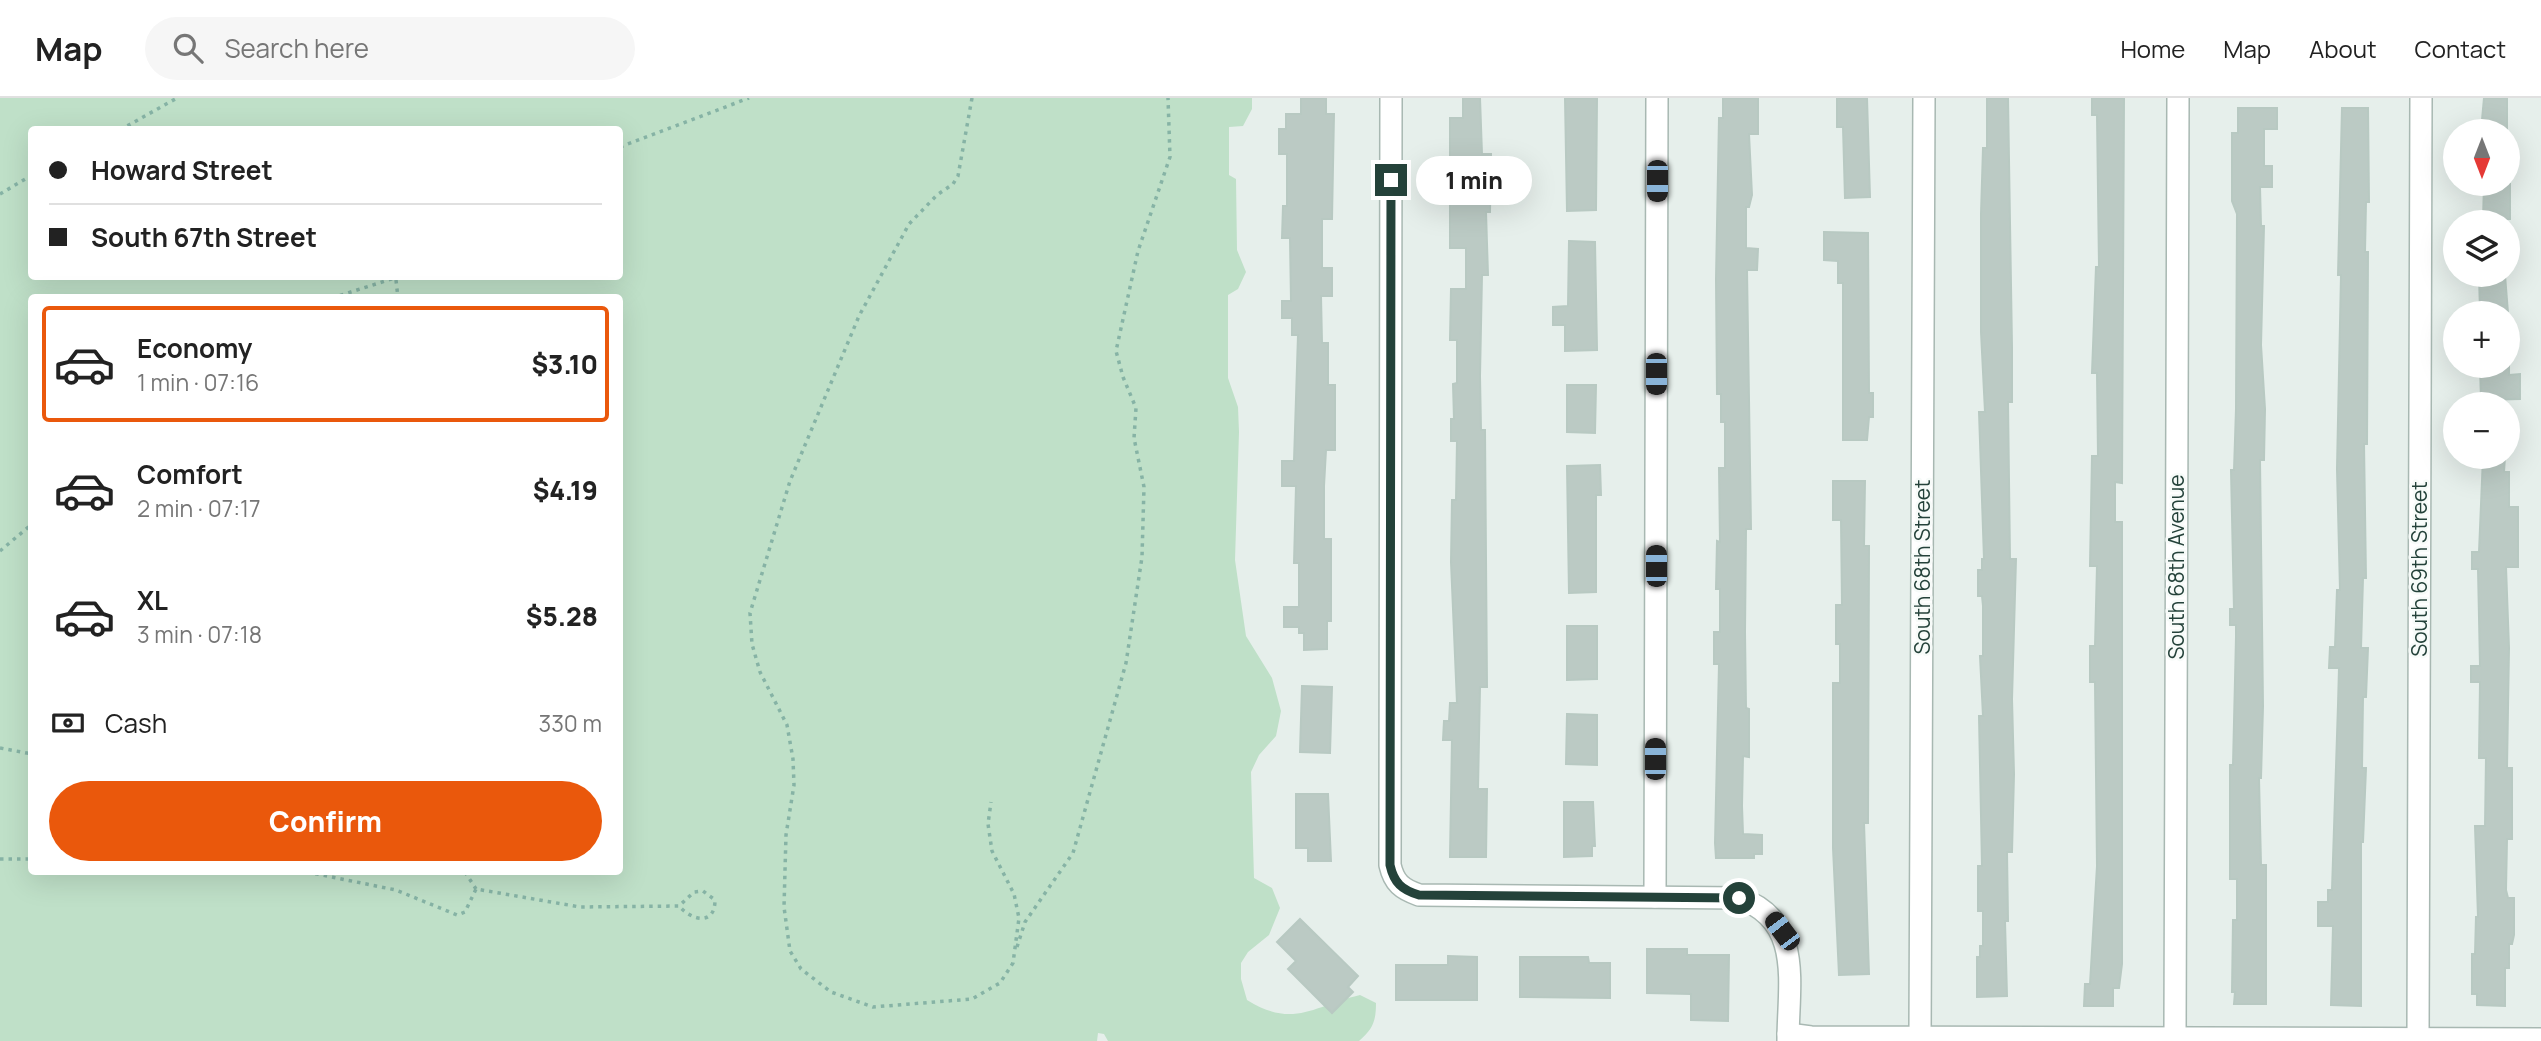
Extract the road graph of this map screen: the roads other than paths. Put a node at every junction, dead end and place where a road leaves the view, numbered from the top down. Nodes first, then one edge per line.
1 (1391, 98) edge
2 (1657, 98) edge
3 (1924, 98) edge
4 (2178, 98) edge
5 (2421, 98) edge
6 (1655, 897) junction
7 (1788, 1037) edge
8 (1920, 1037) junction
9 (2175, 1037) junction
10 (2055, 1039) edge
11 (2418, 1039) junction
12 (2541, 1039) edge
13 (2275, 1040) edge

1 - 6 street
2 - 6 street
3 - 8 street, South 68th Street
4 - 9 street, South 68th Avenue
5 - 11 street, South 69th Street
6 - 7 street
7 - 8 street
8 - 10 street
9 - 10 street
9 - 13 street
11 - 12 street
11 - 13 street

